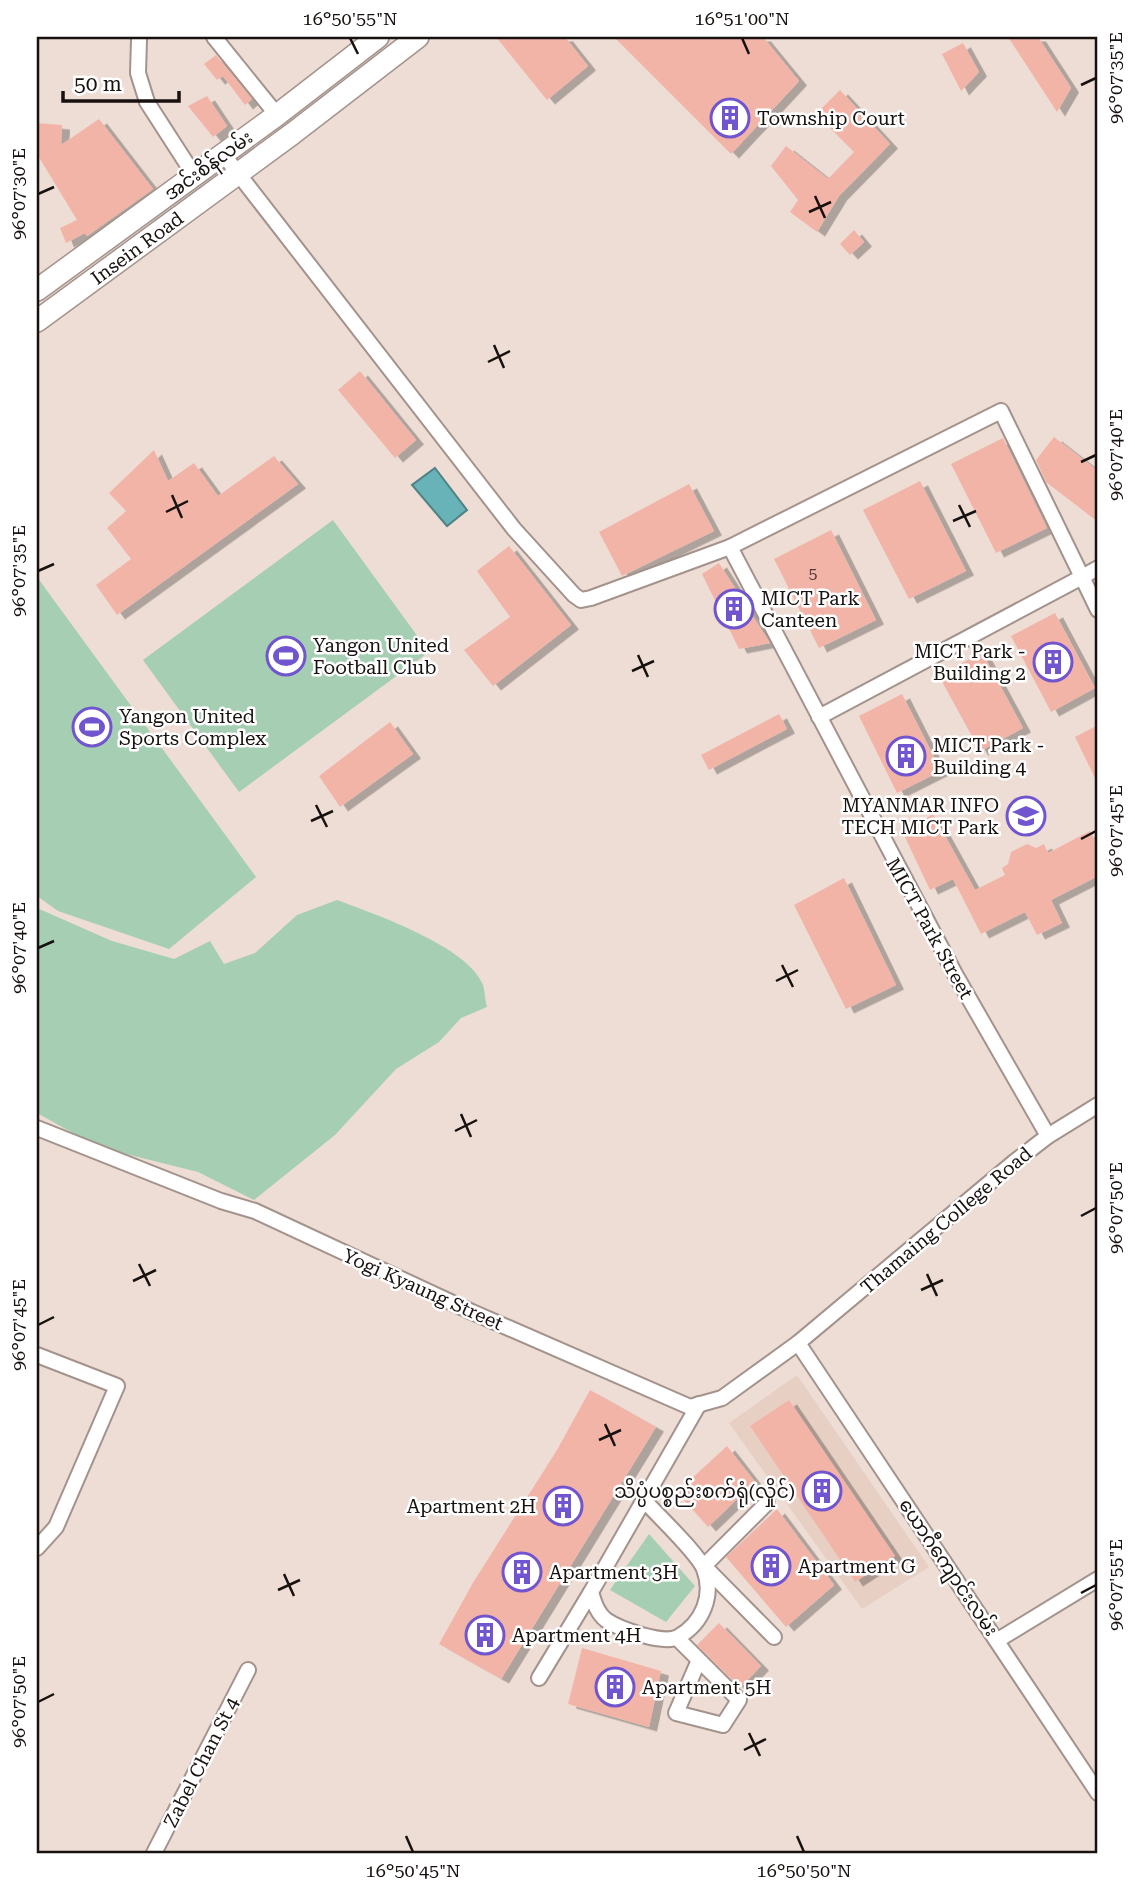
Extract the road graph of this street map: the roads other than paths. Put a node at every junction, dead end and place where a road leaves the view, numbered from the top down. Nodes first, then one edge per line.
1 (214, 37) edge
2 (378, 37) edge
3 (418, 37) edge
4 (139, 40) dead end
5 (277, 115) junction
6 (223, 154) junction
7 (237, 174) junction
8 (194, 175) junction
9 (153, 204) junction
10 (169, 224) junction
11 (37, 290) edge
12 (38, 318) edge
13 (730, 547) junction
14 (1098, 568) edge
15 (1082, 577) junction
16 (1098, 610) edge
17 (819, 717) junction
18 (1098, 1105) edge
19 (37, 1128) edge
20 (1048, 1136) junction
21 (798, 1343) junction
22 (37, 1355) edge
23 (699, 1404) junction
24 (644, 1500) junction
25 (767, 1503) dead end
26 (37, 1548) edge
27 (704, 1566) junction
28 (1098, 1579) edge
29 (591, 1592) junction
30 (774, 1637) dead end
31 (677, 1638) junction
32 (998, 1640) junction
33 (699, 1660) junction
34 (248, 1670) dead end
35 (539, 1678) dead end
36 (1098, 1793) edge
37 (154, 1853) edge

1 - 5 street
2 - 5 main road, အင်းစိန်လမ်း
3 - 7 main road, Insein Road
4 - 8 street
5 - 6 main road, အင်းစိန်လမ်း
6 - 7 street
6 - 8 main road, အင်းစိန်လမ်း
7 - 10 main road, Insein Road
7 - 13 street
8 - 9 main road, အင်းစိန်လမ်း
9 - 10 main road
9 - 11 main road, အင်းစိန်လမ်း
10 - 12 main road, Insein Road
13 - 15 street
13 - 17 street, MICT Park Street
14 - 15 street
15 - 16 street
15 - 17 street
17 - 20 street, MICT Park Street
18 - 20 street, Thamaing College Road
19 - 23 street, Yogi Kyaung Street
20 - 21 street, Thamaing College Road
21 - 23 street
21 - 32 street, ယောဂီကျောင်းလမ်း
22 - 26 street
23 - 24 street
24 - 27 street
24 - 29 street
25 - 27 street
27 - 30 street
27 - 31 street
28 - 32 street
29 - 31 street
29 - 35 street
31 - 33 street
32 - 36 street, ယောဂီကျောင်းလမ်း
33 - 33 street
34 - 37 street, Zabel Chan St 4

